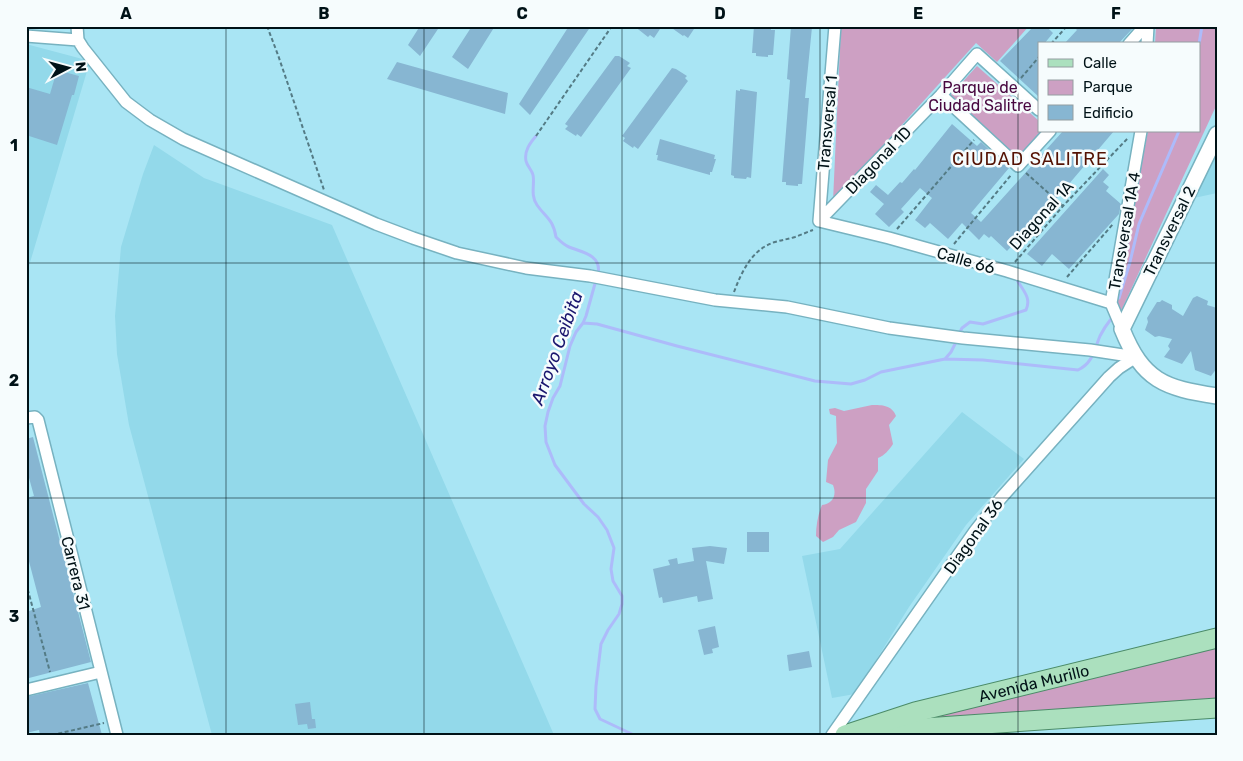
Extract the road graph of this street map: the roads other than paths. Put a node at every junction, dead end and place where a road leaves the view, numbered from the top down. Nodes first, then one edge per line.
1 (77, 26) edge
2 (835, 26) edge
3 (1146, 26) edge
4 (26, 36) edge
5 (78, 40) junction
6 (1131, 42) edge
7 (1147, 42) edge
8 (940, 95) junction
9 (1038, 109) edge
10 (1049, 132) edge
11 (1141, 132) edge
12 (1217, 134) edge
13 (824, 222) junction
14 (1111, 304) junction
15 (1122, 329) junction
16 (1136, 358) junction
17 (1217, 396) edge
18 (28, 417) edge
19 (1217, 638) edge
20 (101, 672) junction
21 (26, 690) edge
22 (1217, 708) edge
23 (848, 734) edge
24 (117, 735) edge
25 (832, 735) edge

1 - 5 street
2 - 13 street, Transversal 1
3 - 6 street
3 - 7 street
4 - 5 street
5 - 16 street
8 - 9 street, Diagonal 1D
8 - 10 street
8 - 13 street, Diagonal 1D
11 - 14 street, Transversal 1A 4
12 - 15 street, Transversal 2
13 - 14 street, Calle 66
14 - 15 street, Transversal 1A 4
15 - 16 street
16 - 17 street
16 - 25 street, Diagonal 36
18 - 20 street, Carrera 31
19 - 23 main road, Avenida Murillo
20 - 21 street
20 - 24 street, Carrera 31
22 - 23 main road, Avenida Murillo

